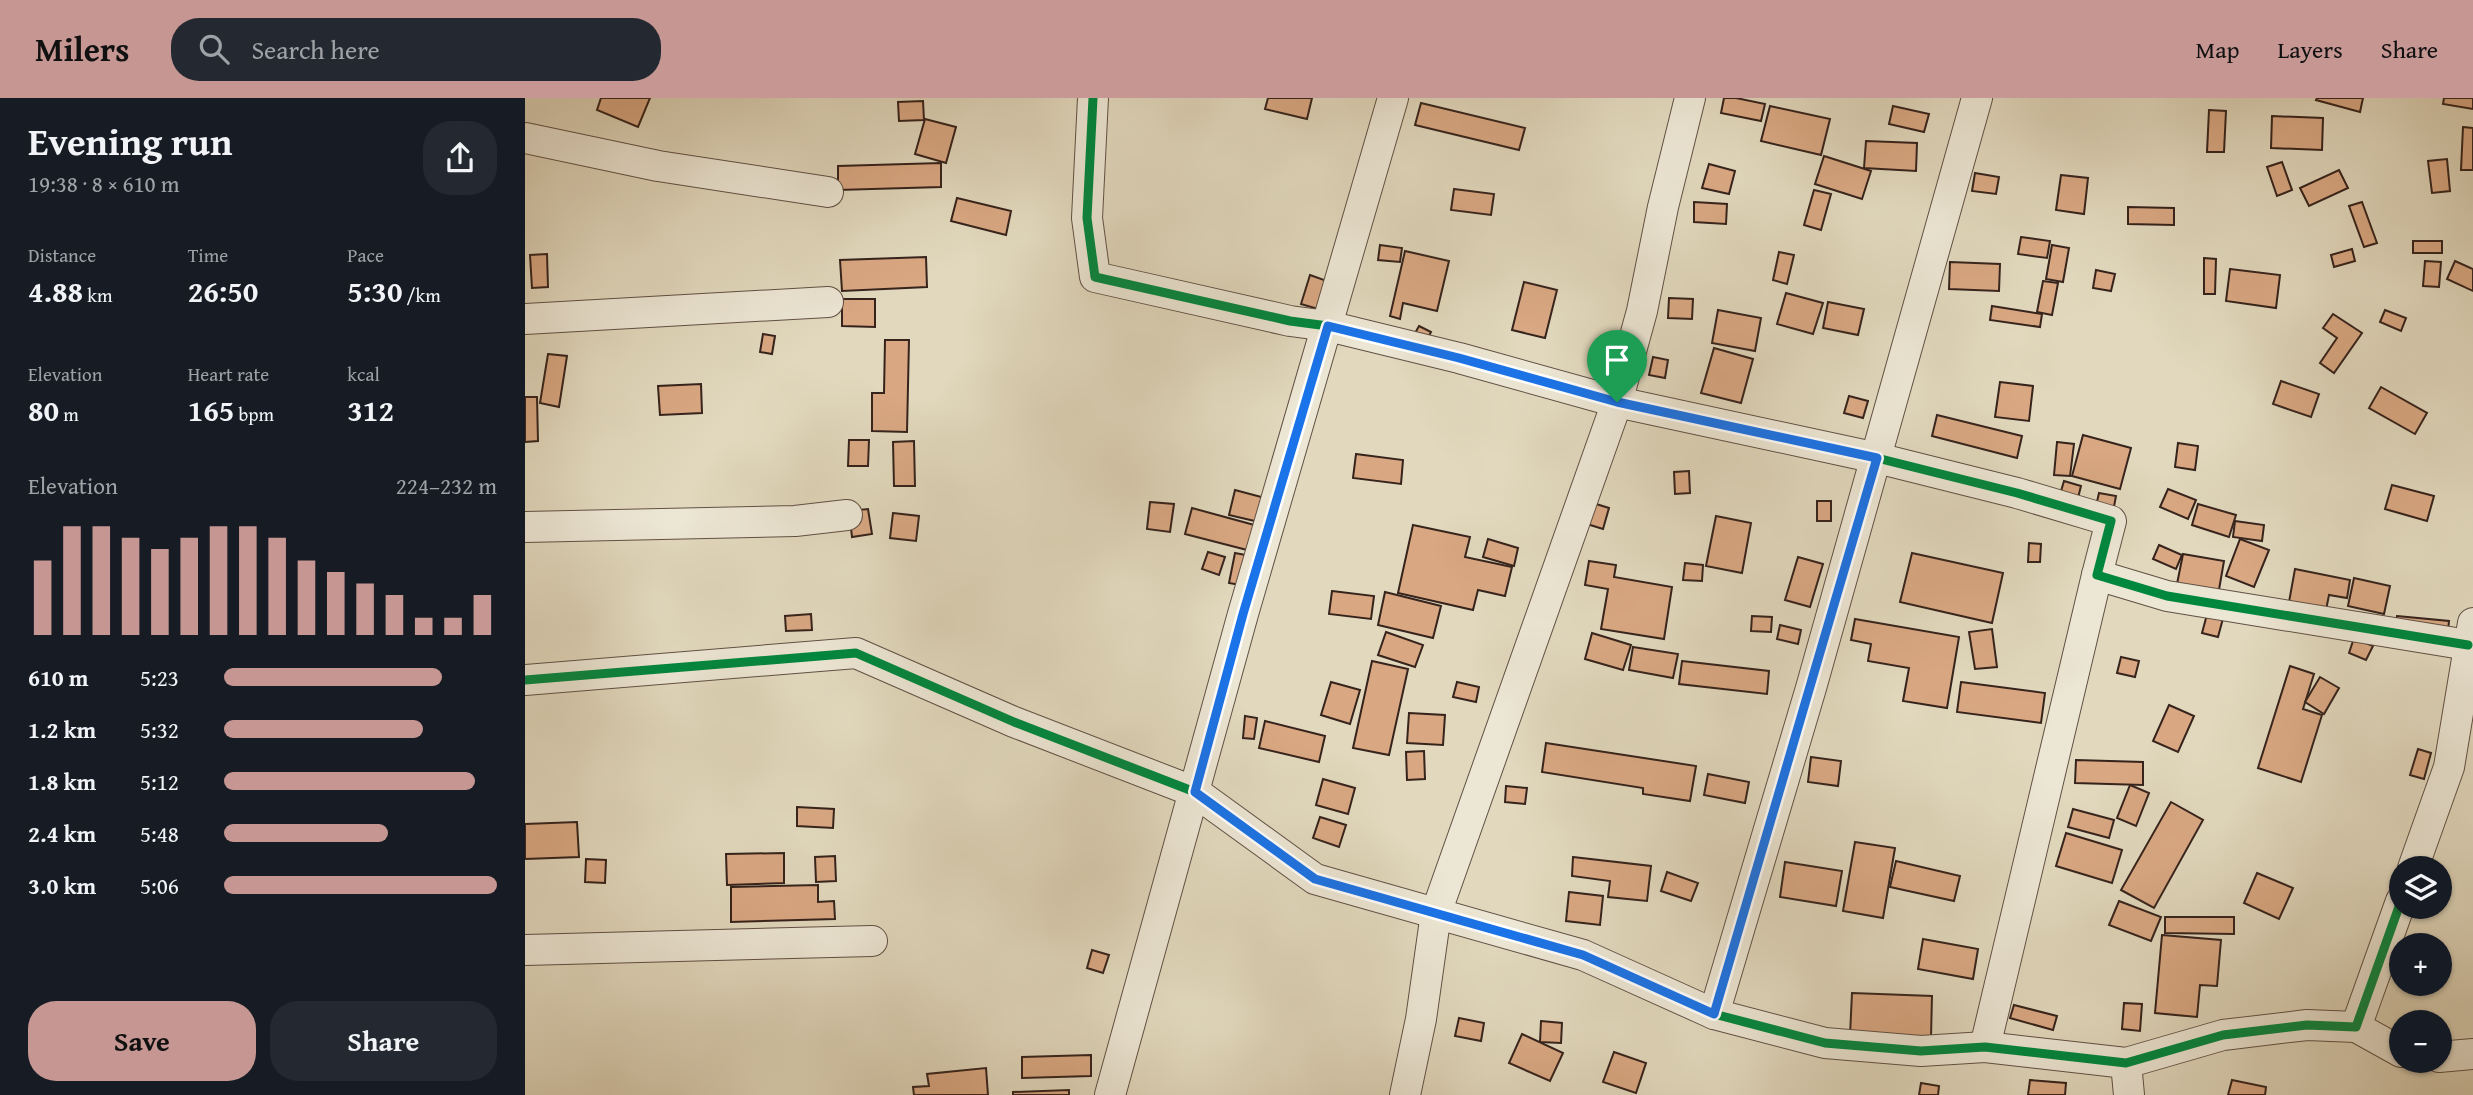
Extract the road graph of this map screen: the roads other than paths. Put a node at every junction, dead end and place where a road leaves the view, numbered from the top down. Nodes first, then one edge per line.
1 (1093, 98) edge
2 (1393, 98) edge
3 (1690, 98) edge
4 (1977, 98) edge
5 (525, 138) edge
6 (828, 192) dead end
7 (828, 302) dead end
8 (525, 319) edge
9 (1328, 326) junction
10 (1617, 402) junction
11 (1877, 458) junction
12 (847, 515) dead end
13 (525, 527) edge
14 (2098, 575) junction
15 (2471, 634) edge
16 (525, 680) edge
17 (1195, 792) junction
18 (2417, 856) edge
19 (1436, 913) junction
20 (2395, 919) edge
21 (872, 941) dead end
22 (525, 950) edge
23 (1714, 1014) junction
24 (2356, 1027) junction
25 (2389, 1045) edge
26 (1985, 1047) junction
27 (2473, 1054) edge
28 (2452, 1056) edge
29 (2126, 1063) junction
30 (1110, 1095) edge
31 (1405, 1095) edge
32 (2129, 1095) edge

1 - 9 street
2 - 9 street
3 - 10 street
4 - 11 street
5 - 6 street
7 - 8 street
9 - 10 street
9 - 17 street
10 - 11 street
10 - 19 street
11 - 14 street
11 - 23 street
12 - 13 street
14 - 15 street
14 - 26 street
15 - 18 street
16 - 17 street
17 - 19 street
17 - 30 street
19 - 23 street
19 - 31 street
20 - 24 street
21 - 22 street
23 - 26 street
24 - 25 street
24 - 29 street
26 - 29 street
27 - 28 street
29 - 32 street

